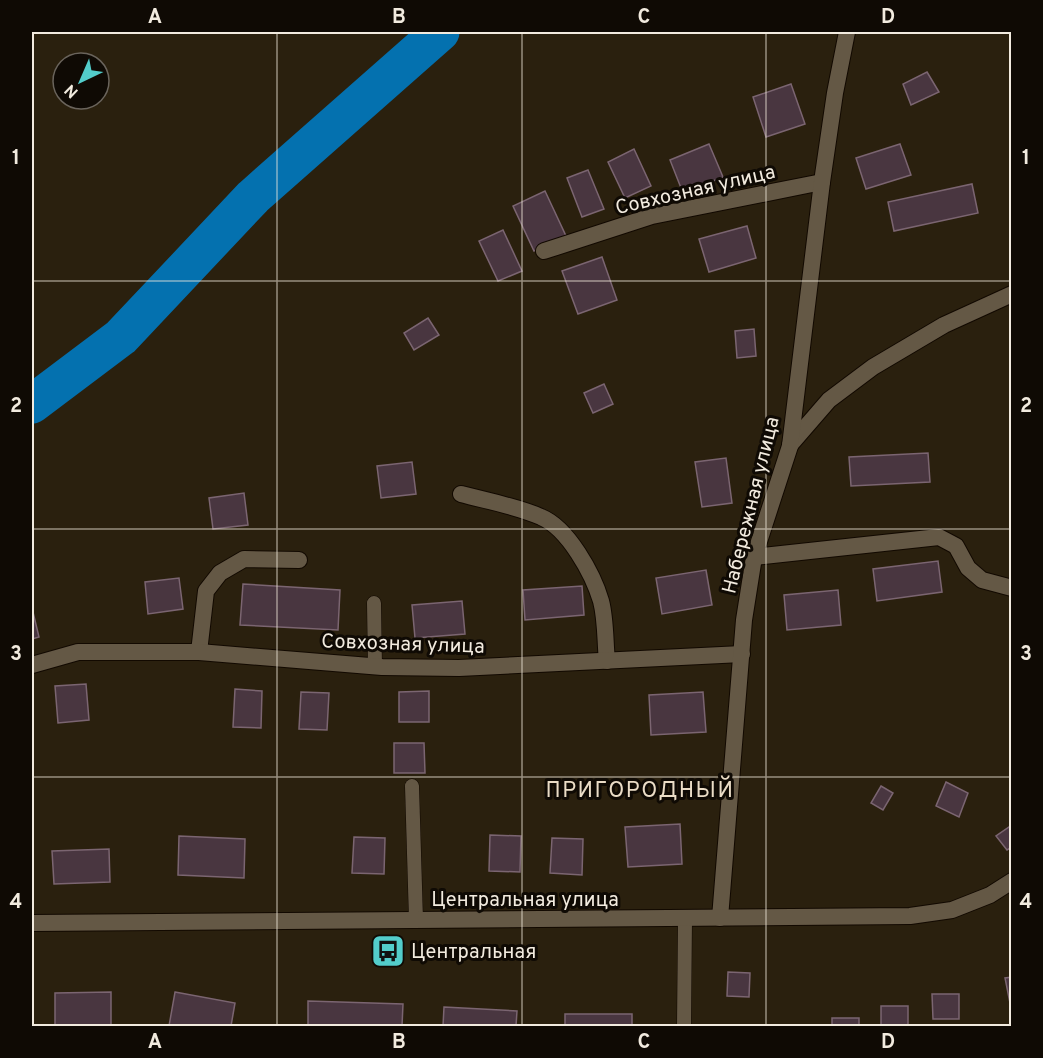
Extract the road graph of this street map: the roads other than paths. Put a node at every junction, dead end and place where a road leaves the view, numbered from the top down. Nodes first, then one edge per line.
1 (847, 32) edge
2 (822, 182) junction
3 (544, 252) dead end
4 (1011, 294) edge
5 (790, 446) junction
6 (461, 494) dead end
7 (754, 557) junction
8 (299, 560) dead end
9 (1011, 588) edge
10 (374, 603) dead end
11 (198, 652) junction
12 (742, 654) junction
13 (607, 661) junction
14 (32, 665) edge
15 (375, 667) junction
16 (412, 786) dead end
17 (1011, 881) edge
18 (720, 918) junction
19 (685, 919) junction
20 (416, 920) junction
21 (32, 923) edge
22 (684, 1026) edge

1 - 2 street, Набережная улица
2 - 3 street, Совхозная улица
2 - 5 street, Набережная улица
4 - 5 street
5 - 7 street, Набережная улица
6 - 13 street
7 - 9 street
7 - 12 street, Набережная улица
8 - 11 street
10 - 15 lane
11 - 14 street, Совхозная улица
11 - 15 street, Совхозная улица
12 - 13 street, Совхозная улица
12 - 18 street, Набережная улица
13 - 15 street, Совхозная улица
16 - 20 lane
17 - 18 street, Центральная улица
18 - 19 street, Центральная улица
19 - 20 street, Центральная улица
19 - 22 lane
20 - 21 street, Центральная улица

